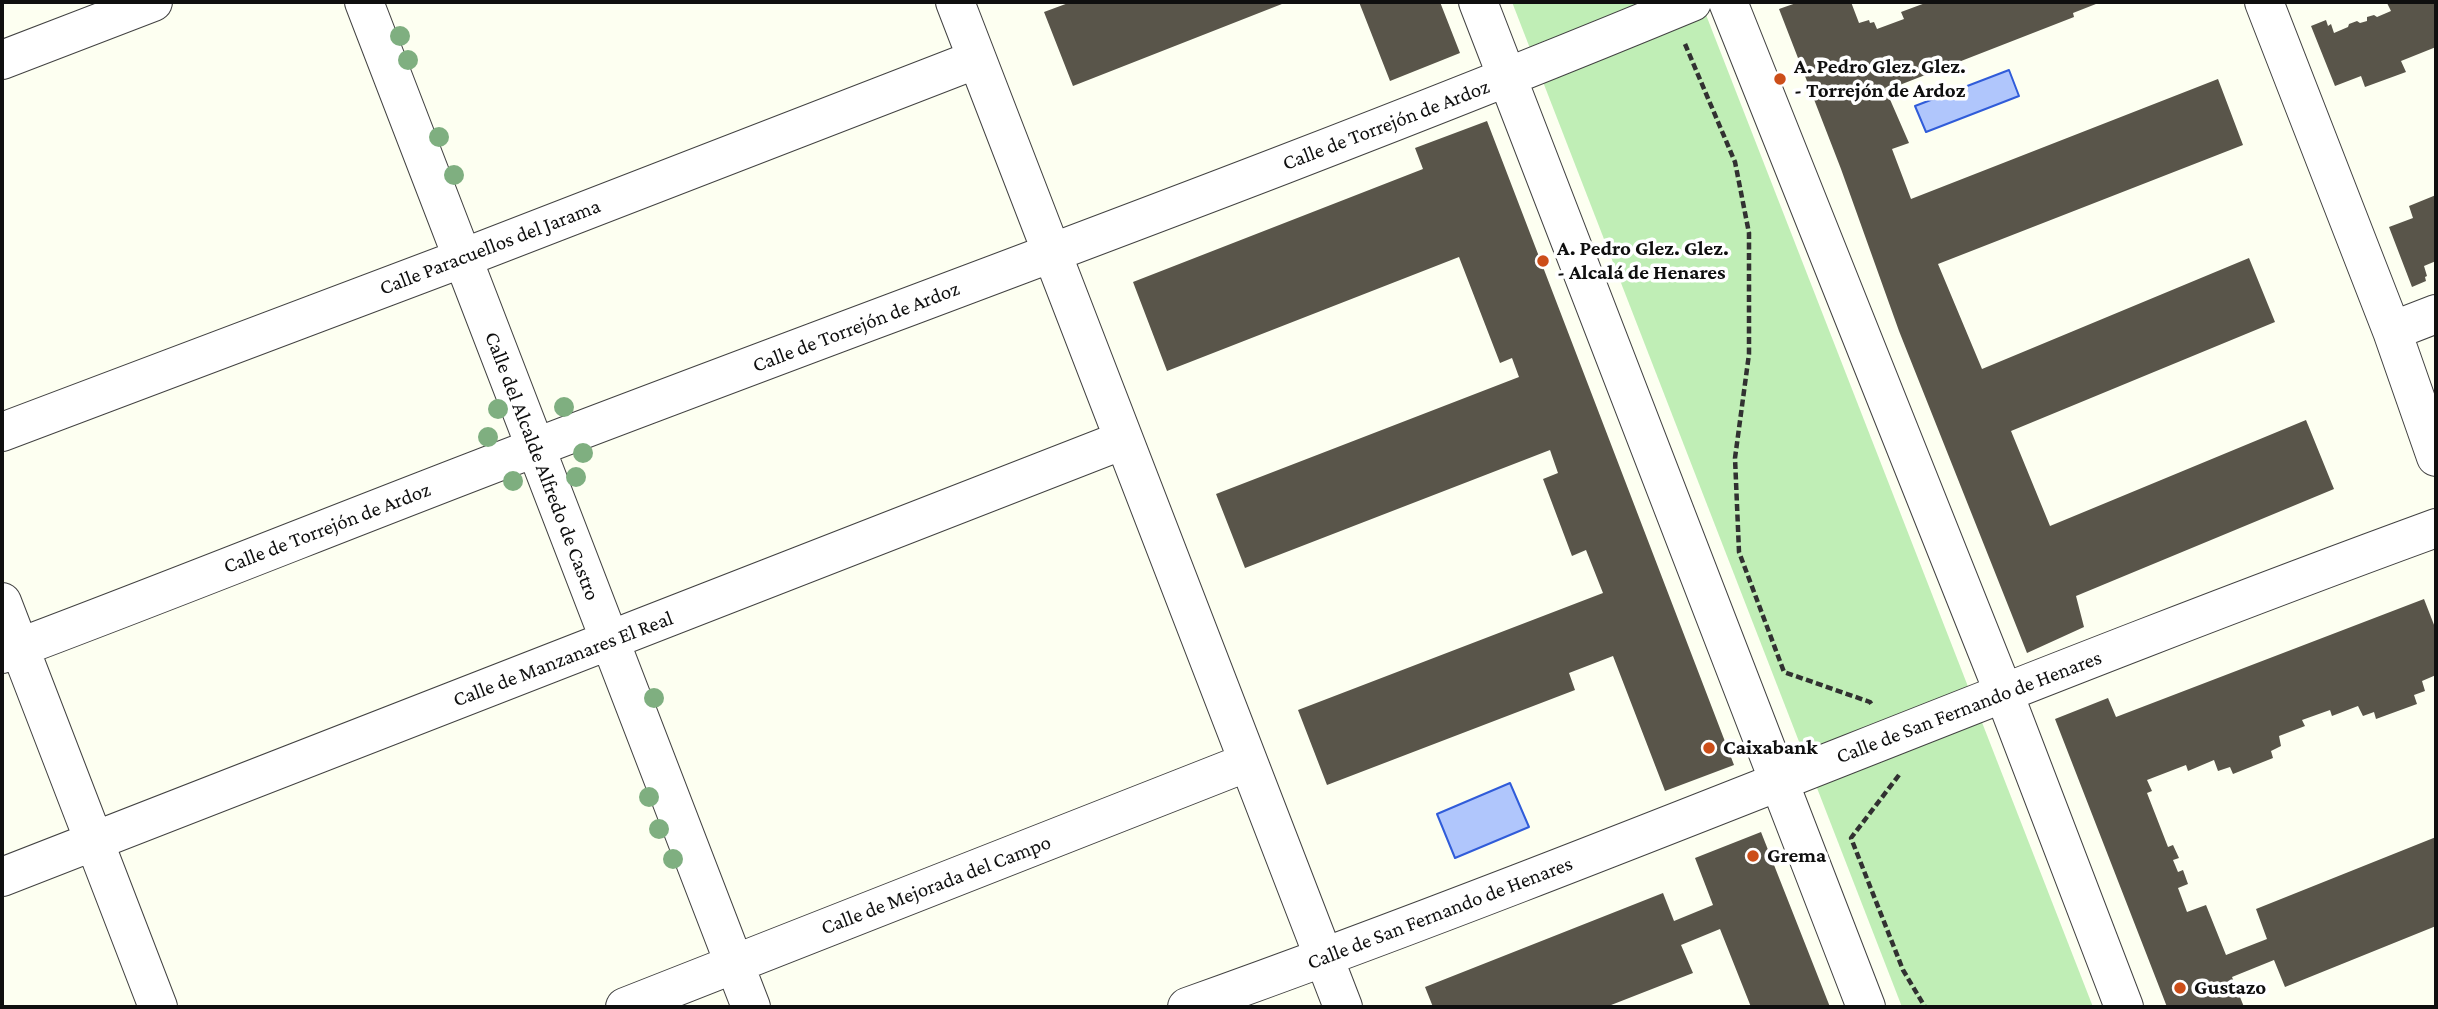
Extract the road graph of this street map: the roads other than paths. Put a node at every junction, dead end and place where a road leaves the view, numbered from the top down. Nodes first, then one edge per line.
1 (153, 2) edge
2 (364, 2) edge
3 (955, 2) edge
4 (1478, 2) edge
5 (1728, 2) edge
6 (2269, 3) edge
7 (1682, 6) edge
8 (977, 59) junction
9 (2, 60) edge
10 (1507, 78) junction
11 (1052, 253) junction
12 (463, 258) junction
13 (2436, 314) edge
14 (2392, 331) junction
15 (2, 432) edge
16 (1124, 440) junction
17 (535, 447) junction
18 (2436, 457) edge
19 (2436, 528) edge
20 (2, 602) edge
21 (609, 640) junction
22 (10, 651) edge
23 (2003, 691) junction
24 (1248, 762) junction
25 (1778, 782) junction
26 (94, 841) junction
27 (2, 877) edge
28 (1324, 958) junction
29 (735, 964) junction
30 (158, 1007) edge
31 (625, 1007) edge
32 (751, 1007) edge
33 (1188, 1007) edge
34 (1343, 1007) edge
35 (1866, 1007) edge
36 (2124, 1007) edge

1 - 9 street
2 - 12 street, Calle del Alcalde Alfredo de Castro
3 - 8 street
4 - 10 street
5 - 23 street
6 - 14 street
7 - 10 street, Calle de Torrejón de Ardoz
8 - 11 street
8 - 12 street, Calle Paracuellos del Jarama
10 - 11 street, Calle de Torrejón de Ardoz
10 - 25 street
11 - 16 street
11 - 17 street, Calle de Torrejón de Ardoz
12 - 15 street, Calle Paracuellos del Jarama
12 - 17 street, Calle del Alcalde Alfredo de Castro
13 - 14 street
14 - 18 street
16 - 21 street, Calle de Manzanares El Real
16 - 24 street
17 - 21 street, Calle del Alcalde Alfredo de Castro
17 - 22 street, Calle de Torrejón de Ardoz
19 - 23 street, Calle de San Fernando de Henares
20 - 22 street
21 - 26 street, Calle de Manzanares El Real
21 - 29 street, Calle del Alcalde Alfredo de Castro
22 - 26 street
23 - 25 street, Calle de San Fernando de Henares
23 - 36 street
24 - 28 street
24 - 29 street, Calle de Mejorada del Campo
25 - 28 street, Calle de San Fernando de Henares
25 - 35 street
26 - 27 street, Calle de Manzanares El Real
26 - 30 street
28 - 33 street, Calle de San Fernando de Henares
28 - 34 street
29 - 31 street, Calle de Mejorada del Campo
29 - 32 street, Calle del Alcalde Alfredo de Castro

